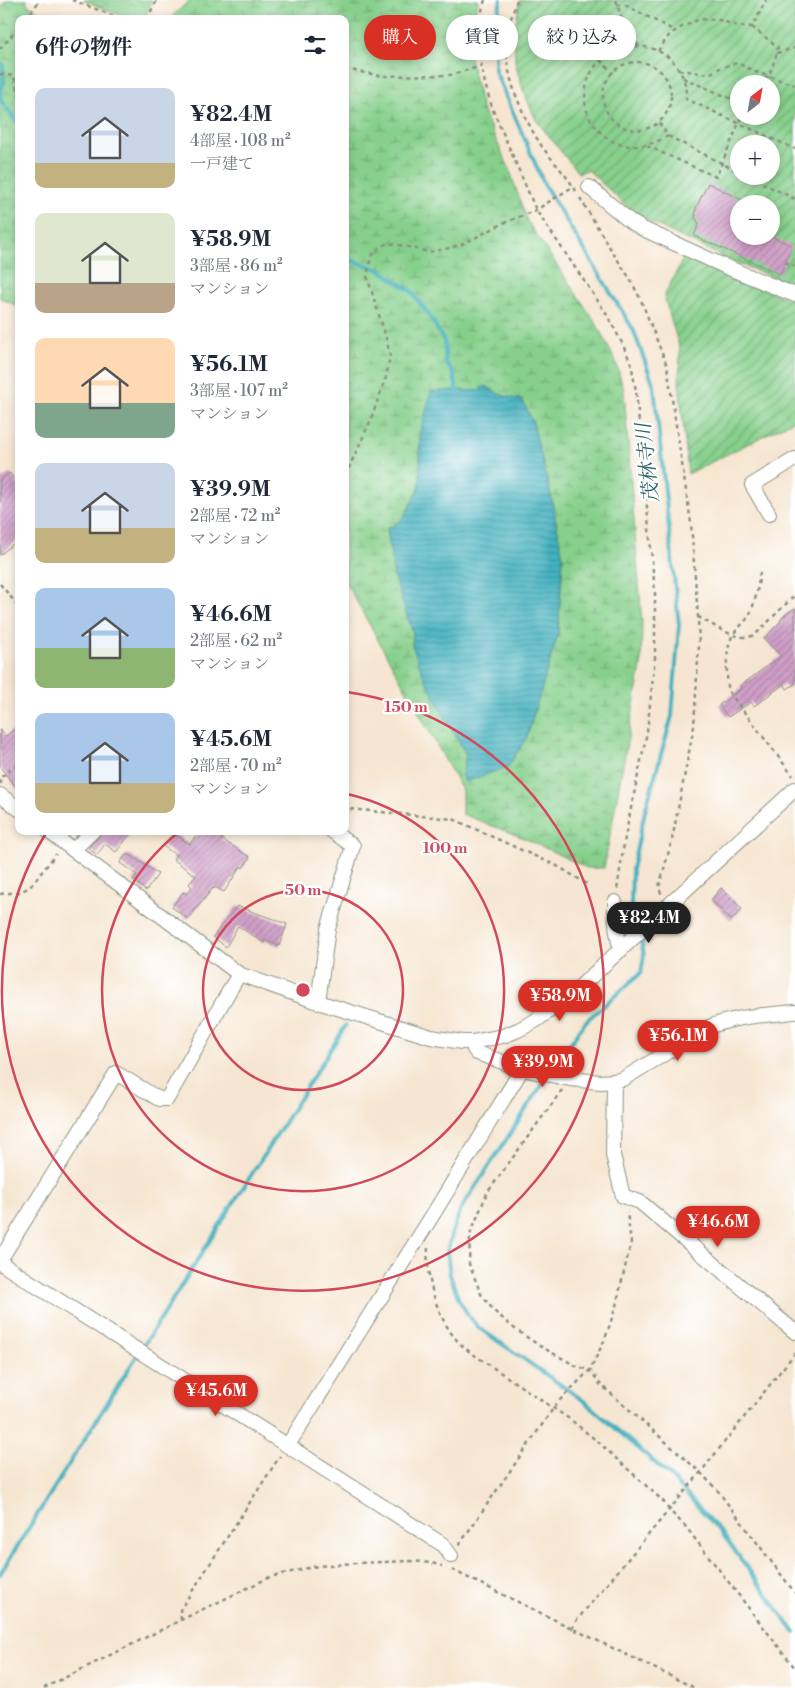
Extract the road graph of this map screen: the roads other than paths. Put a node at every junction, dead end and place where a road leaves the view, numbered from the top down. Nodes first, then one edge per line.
1 (589, 186) dead end
2 (795, 295) edge
3 (795, 459) edge
4 (770, 514) dead end
5 (795, 789) edge
6 (0, 794) edge
7 (15, 806) edge
8 (52, 835) edge
9 (88, 835) edge
10 (338, 835) edge
11 (67, 850) junction
12 (616, 902) road end
13 (621, 950) junction
14 (239, 974) junction
15 (318, 1002) junction
16 (795, 1012) edge
17 (472, 1042) junction
18 (525, 1070) junction
19 (614, 1081) junction
20 (0, 1261) edge
21 (795, 1332) edge
22 (288, 1445) junction
23 (451, 1556) road end

1 - 2 street
3 - 4 street
5 - 13 street
6 - 7 street
8 - 11 street
9 - 11 street
10 - 15 street
11 - 14 street
12 - 13 street
13 - 17 street
14 - 15 street
14 - 20 street
15 - 17 street
16 - 19 street
17 - 18 street
18 - 19 street
18 - 22 street
19 - 21 street
20 - 22 street
22 - 23 street

